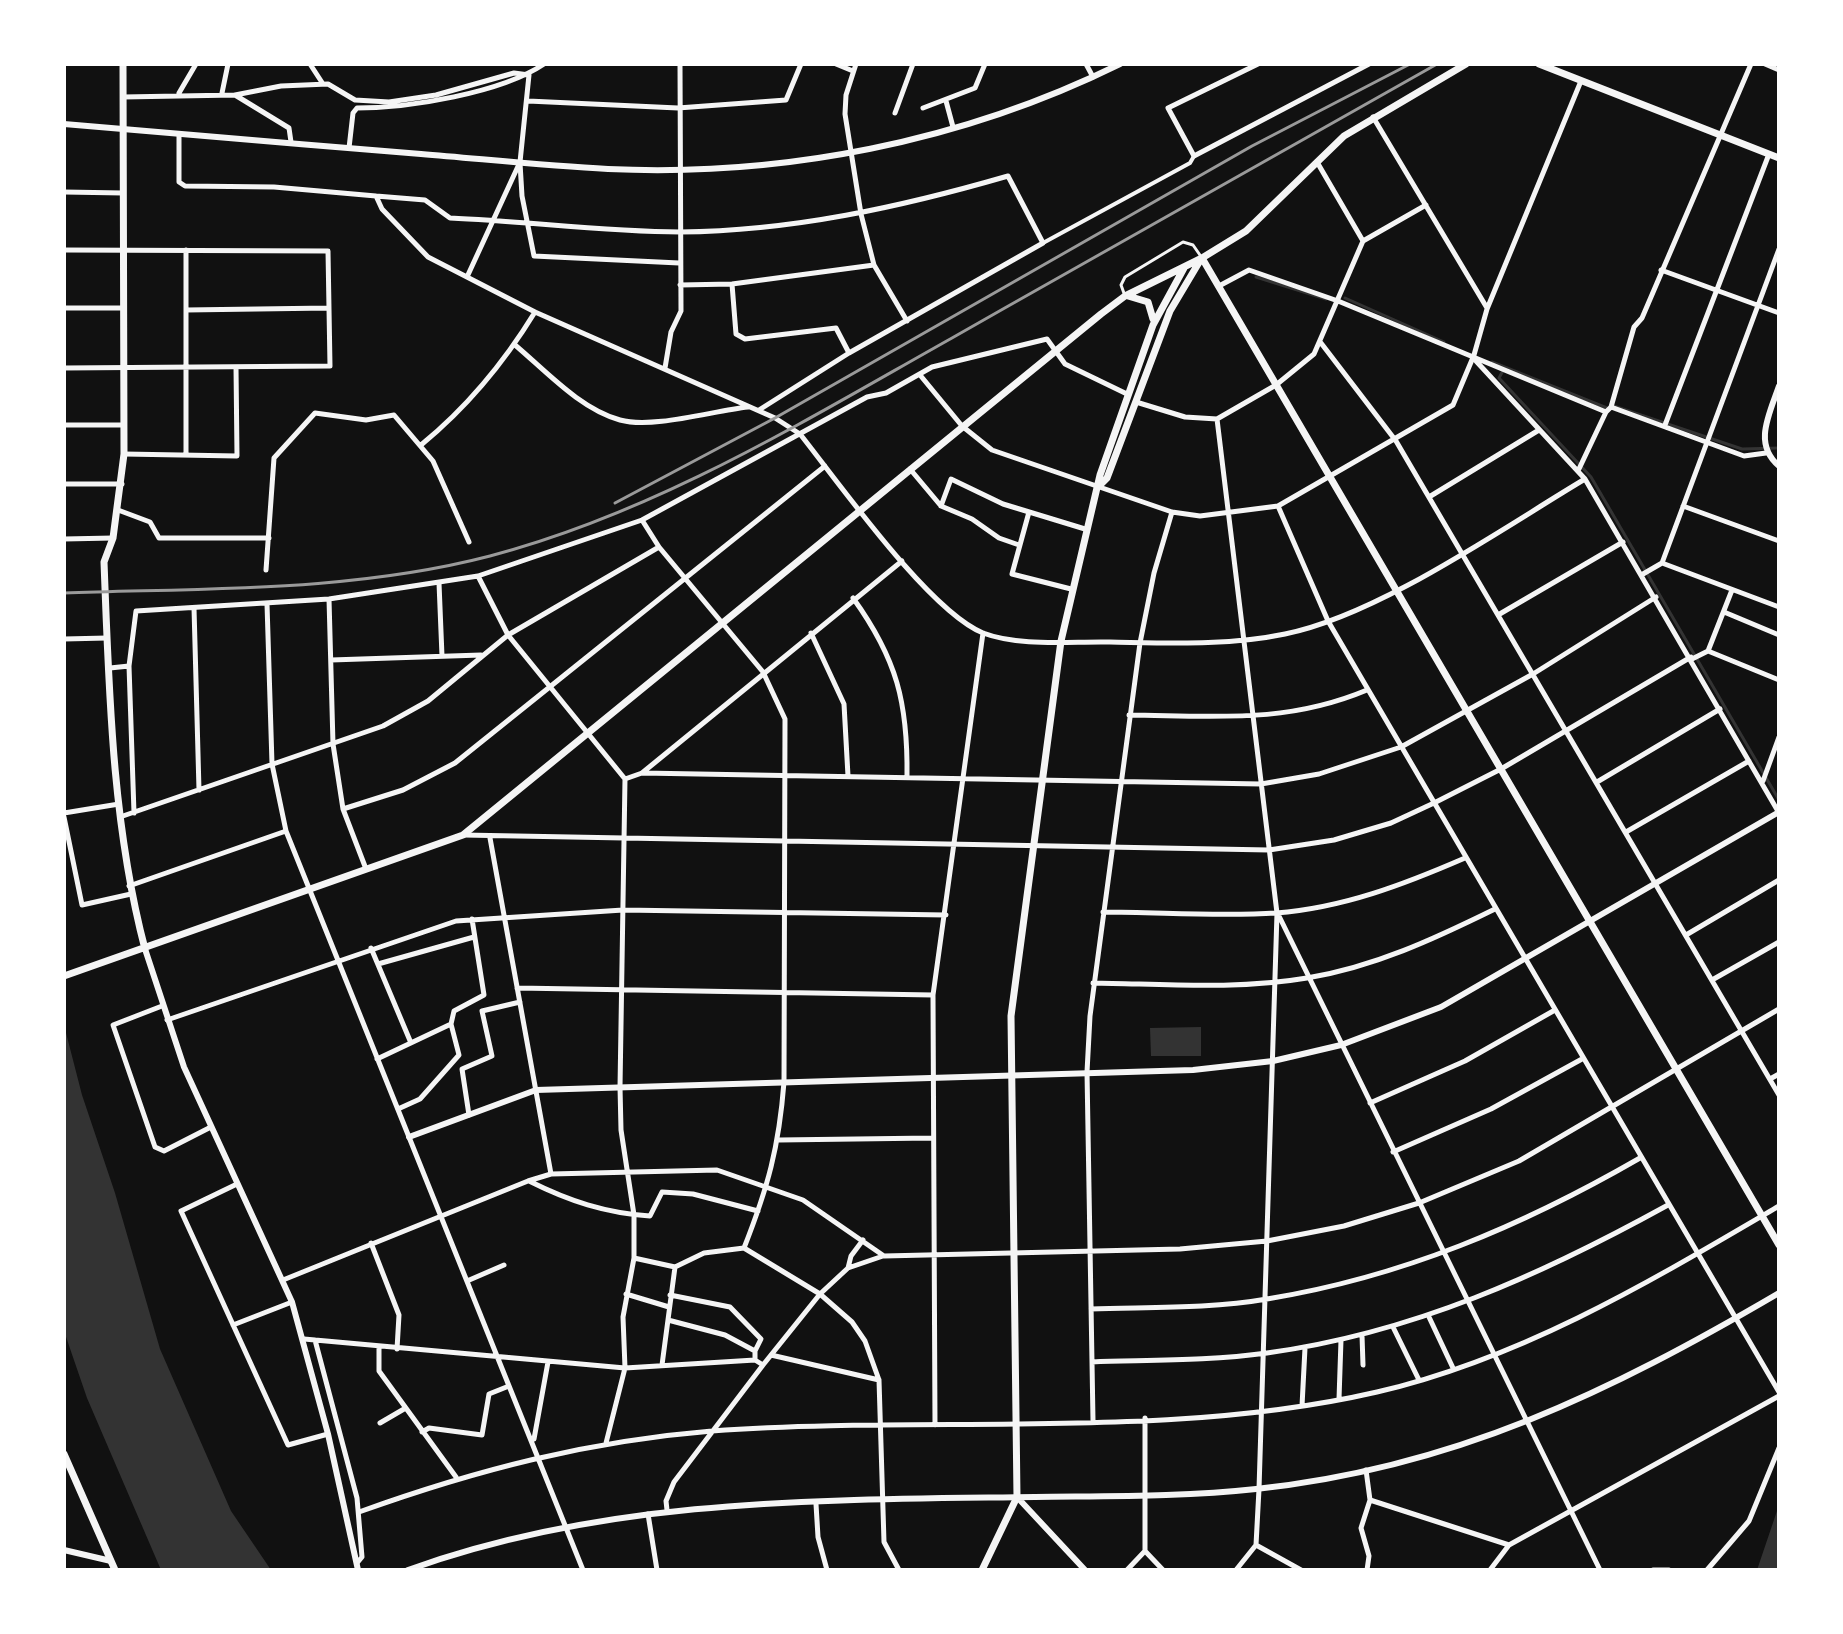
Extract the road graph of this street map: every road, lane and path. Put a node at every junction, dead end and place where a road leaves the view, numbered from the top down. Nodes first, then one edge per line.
1 (123, 64) edge
2 (196, 64) edge
3 (228, 64) edge
4 (310, 64) edge
5 (544, 64) edge
6 (680, 64) edge
7 (801, 64) edge
8 (836, 64) edge
9 (913, 64) edge
10 (985, 64) edge
11 (1086, 64) edge
12 (1120, 64) edge
13 (1258, 64) edge
14 (1369, 64) edge
15 (1466, 64) edge
16 (1539, 64) edge
17 (1751, 64) edge
18 (1765, 64) edge
19 (1359, 66) edge
20 (855, 67) edge
21 (1779, 70) edge
22 (529, 75) junction
23 (1093, 77) junction
24 (1581, 81) junction
25 (323, 84) junction
26 (222, 93) junction
27 (178, 94) junction
28 (235, 95) junction
29 (122, 97) junction
30 (528, 101) junction
31 (946, 101) junction
32 (678, 108) junction
33 (923, 108) dead end
34 (895, 113) dead end
35 (1373, 116) junction
36 (64, 124) edge
37 (953, 127) junction
38 (121, 129) junction
39 (179, 135) junction
40 (1719, 135) junction
41 (291, 142) junction
42 (349, 148) junction
43 (850, 153) junction
44 (1769, 154) junction
45 (1194, 156) junction
46 (1779, 158) edge
47 (1316, 161) junction
48 (520, 162) junction
49 (678, 169) junction
50 (64, 192) edge
51 (123, 193) junction
52 (376, 196) junction
53 (1426, 205) junction
54 (861, 214) junction
55 (495, 220) junction
56 (527, 224) junction
57 (679, 232) junction
58 (1363, 241) junction
59 (1043, 243) junction
60 (1779, 249) edge
61 (64, 250) edge
62 (122, 250) junction
63 (186, 250) junction
64 (1202, 258) junction
65 (679, 263) junction
66 (1189, 263) junction
67 (874, 265) junction
68 (1661, 270) junction
69 (466, 278) junction
70 (732, 284) junction
71 (680, 285) junction
72 (1219, 286) junction
73 (1717, 291) junction
74 (1125, 296) junction
75 (1338, 301) junction
76 (1758, 306) junction
77 (64, 308) edge
78 (123, 308) junction
79 (329, 308) junction
80 (1487, 309) junction
81 (186, 310) junction
82 (535, 312) junction
83 (1779, 313) edge
84 (907, 321) junction
85 (1153, 325) junction
86 (1321, 343) junction
87 (515, 345) junction
88 (1055, 351) junction
89 (849, 353) junction
90 (1473, 358) junction
91 (124, 367) junction
92 (186, 367) junction
93 (236, 367) junction
94 (64, 368) edge
95 (665, 368) junction
96 (920, 375) junction
97 (1276, 385) junction
98 (1779, 386) edge
99 (1127, 394) junction
100 (1136, 402) junction
101 (751, 407) junction
102 (1608, 410) junction
103 (758, 411) junction
104 (1217, 419) junction
105 (64, 425) edge
106 (124, 425) junction
107 (1665, 425) junction
108 (962, 426) junction
109 (1539, 430) junction
110 (800, 434) junction
111 (1396, 441) junction
112 (1707, 442) junction
113 (421, 445) junction
114 (1766, 453) junction
115 (124, 454) junction
116 (186, 455) junction
117 (825, 466) junction
118 (1779, 466) edge
119 (910, 469) junction
120 (1578, 471) junction
121 (1331, 477) junction
122 (1585, 479) junction
123 (64, 484) edge
124 (123, 484) junction
125 (1100, 485) junction
126 (1429, 497) junction
127 (941, 506) junction
128 (1278, 506) junction
129 (1683, 506) junction
130 (860, 509) junction
131 (118, 510) junction
132 (1029, 512) junction
133 (1172, 512) junction
134 (1229, 513) junction
135 (642, 520) junction
136 (1085, 529) junction
137 (113, 538) junction
138 (269, 538) junction
139 (64, 539) edge
140 (1779, 541) edge
141 (469, 542) dead end
142 (1623, 542) junction
143 (1019, 545) junction
144 (659, 547) junction
145 (1461, 552) junction
146 (902, 561) junction
147 (1662, 563) junction
148 (266, 570) dead end
149 (1643, 574) junction
150 (478, 576) junction
151 (684, 577) junction
152 (439, 583) junction
153 (1071, 589) junction
154 (1396, 589) junction
155 (1732, 590) junction
156 (1656, 597) junction
157 (853, 598) junction
158 (329, 599) junction
159 (267, 604) junction
160 (1779, 607) edge
161 (194, 608) junction
162 (1724, 612) junction
163 (1498, 615) junction
164 (1328, 621) junction
165 (722, 622) junction
166 (811, 633) junction
167 (983, 633) junction
168 (508, 635) junction
169 (1779, 635) edge
170 (107, 638) junction
171 (64, 639) edge
172 (1244, 639) junction
173 (1061, 641) junction
174 (1140, 643) junction
175 (1708, 651) junction
176 (484, 655) junction
177 (442, 656) junction
178 (1691, 658) junction
179 (331, 660) junction
180 (129, 666) junction
181 (110, 668) junction
182 (763, 672) junction
183 (1533, 674) junction
184 (1779, 680) edge
185 (551, 690) junction
186 (1367, 690) junction
187 (1720, 709) junction
188 (1466, 710) junction
189 (1129, 715) junction
190 (1253, 716) junction
191 (1566, 728) junction
192 (588, 732) junction
193 (1779, 737) edge
194 (333, 744) junction
195 (1401, 747) junction
196 (1749, 761) junction
197 (272, 764) junction
198 (1501, 769) junction
199 (642, 773) junction
200 (788, 775) junction
201 (848, 776) junction
202 (907, 777) junction
203 (625, 779) junction
204 (964, 779) junction
205 (1042, 780) junction
206 (1120, 782) junction
207 (1597, 782) junction
208 (1763, 783) junction
209 (1261, 784) junction
210 (199, 790) junction
211 (1434, 803) junction
212 (119, 804) junction
213 (343, 809) junction
214 (1779, 812) edge
215 (134, 813) junction
216 (64, 815) edge
217 (120, 817) junction
218 (286, 831) junction
219 (1626, 832) junction
220 (463, 835) junction
221 (490, 838) junction
222 (624, 840) junction
223 (787, 842) junction
224 (955, 844) junction
225 (1033, 846) junction
226 (1111, 847) junction
227 (1269, 850) junction
228 (1465, 858) junction
229 (366, 871) junction
230 (1779, 880) edge
231 (1655, 882) junction
232 (130, 890) junction
233 (307, 891) junction
234 (1495, 909) junction
235 (623, 910) junction
236 (1103, 912) junction
237 (1277, 913) junction
238 (504, 915) junction
239 (787, 915) junction
240 (946, 915) junction
241 (472, 919) junction
242 (1591, 921) junction
243 (1686, 935) junction
244 (474, 937) junction
245 (1779, 942) edge
246 (371, 948) junction
247 (145, 949) junction
248 (1525, 959) junction
249 (336, 960) junction
250 (378, 964) junction
251 (64, 976) edge
252 (1309, 978) junction
253 (1712, 980) junction
254 (1276, 982) junction
255 (1093, 983) junction
256 (517, 988) junction
257 (621, 989) junction
258 (786, 991) junction
259 (933, 995) junction
260 (520, 1002) junction
261 (162, 1006) junction
262 (1779, 1009) edge
263 (1555, 1010) junction
264 (166, 1020) junction
265 (451, 1024) junction
266 (1742, 1031) junction
267 (411, 1043) junction
268 (1341, 1045) junction
269 (1583, 1058) junction
270 (377, 1059) junction
271 (1273, 1061) junction
272 (1677, 1069) junction
273 (1087, 1072) junction
274 (1779, 1074) edge
275 (1009, 1076) junction
276 (931, 1077) junction
277 (1770, 1079) junction
278 (784, 1082) junction
279 (620, 1087) junction
280 (536, 1090) junction
281 (1779, 1095) edge
282 (1370, 1103) junction
283 (1611, 1107) junction
284 (398, 1109) junction
285 (469, 1115) junction
286 (209, 1128) junction
287 (409, 1137) junction
288 (932, 1138) junction
289 (779, 1140) junction
290 (1393, 1152) junction
291 (1640, 1158) junction
292 (625, 1170) junction
293 (551, 1174) junction
294 (528, 1181) junction
295 (237, 1184) junction
296 (768, 1186) junction
297 (1419, 1203) junction
298 (1668, 1205) junction
299 (1779, 1206) edge
300 (758, 1211) junction
301 (439, 1215) junction
302 (634, 1215) junction
303 (1761, 1216) junction
304 (863, 1240) junction
305 (1267, 1241) junction
306 (371, 1243) junction
307 (1779, 1245) edge
308 (744, 1248) junction
309 (1091, 1252) junction
310 (1697, 1253) junction
311 (1012, 1254) junction
312 (1445, 1255) junction
313 (884, 1256) junction
314 (933, 1256) junction
315 (634, 1258) junction
316 (504, 1265) dead end
317 (675, 1267) junction
318 (848, 1268) junction
319 (283, 1280) junction
320 (467, 1281) junction
321 (1779, 1293) edge
322 (626, 1294) junction
323 (820, 1294) junction
324 (670, 1295) junction
325 (1265, 1300) junction
326 (292, 1302) junction
327 (1467, 1303) junction
328 (669, 1307) junction
329 (1091, 1309) junction
330 (1429, 1317) junction
331 (1736, 1318) junction
332 (668, 1320) junction
333 (233, 1325) junction
334 (1393, 1327) junction
335 (1362, 1335) junction
336 (304, 1339) junction
337 (315, 1340) junction
338 (1341, 1340) junction
339 (379, 1347) junction
340 (1305, 1348) junction
341 (397, 1349) junction
342 (755, 1351) junction
343 (1264, 1354) junction
344 (771, 1355) junction
345 (1494, 1355) junction
346 (498, 1358) junction
347 (755, 1360) junction
348 (548, 1362) junction
349 (1092, 1362) junction
350 (662, 1365) junction
351 (763, 1365) junction
352 (1363, 1365) dead end
353 (625, 1368) junction
354 (1453, 1368) junction
355 (879, 1380) junction
356 (1419, 1380) junction
357 (509, 1386) junction
358 (1779, 1394) edge
359 (1339, 1399) junction
360 (1302, 1406) junction
361 (404, 1409) junction
362 (1262, 1412) junction
363 (1145, 1418) junction
364 (1093, 1420) junction
365 (1015, 1422) junction
366 (380, 1423) dead end
367 (1528, 1423) junction
368 (935, 1425) junction
369 (881, 1427) junction
370 (713, 1431) junction
371 (422, 1432) junction
372 (328, 1434) junction
373 (533, 1442) junction
374 (606, 1443) junction
375 (1779, 1448) edge
376 (64, 1454) edge
377 (538, 1456) junction
378 (1366, 1470) junction
379 (456, 1477) junction
380 (1259, 1489) junction
381 (1146, 1496) junction
382 (1017, 1497) junction
383 (1370, 1500) junction
384 (880, 1501) junction
385 (816, 1504) junction
386 (667, 1510) junction
387 (1571, 1511) junction
388 (359, 1512) junction
389 (648, 1513) junction
390 (565, 1525) junction
391 (1256, 1545) junction
392 (1509, 1545) junction
393 (64, 1550) edge
394 (1145, 1551) junction
395 (111, 1561) junction
396 (357, 1567) edge
397 (115, 1570) edge
398 (408, 1570) edge
399 (583, 1570) edge
400 (657, 1570) edge
401 (827, 1570) edge
402 (899, 1570) edge
403 (982, 1570) edge
404 (1085, 1570) edge
405 (1127, 1570) edge
406 (1163, 1570) edge
407 (1236, 1570) edge
408 (1301, 1570) edge
409 (1367, 1570) edge
410 (1490, 1570) edge
411 (1600, 1570) edge
412 (1653, 1570) edge
413 (1669, 1570) edge
414 (1707, 1570) edge

1 - 29 main road
2 - 27 street
3 - 26 street
4 - 25 street
5 - 22 street
6 - 32 street
7 - 32 street
8 - 20 street
9 - 34 street
10 - 31 street
11 - 23 street
12 - 23 street
13 - 45 street
14 - 19 street
15 - 35 main road
16 - 24 main road
17 - 40 street
18 - 21 street
19 - 45 street
20 - 43 street
22 - 25 street
22 - 30 street
22 - 42 street
23 - 37 street
24 - 40 main road
24 - 80 street
25 - 28 street
26 - 27 street
26 - 28 street
27 - 29 street
28 - 41 street
29 - 38 main road
30 - 32 street
30 - 48 street
31 - 33 street
31 - 37 street
32 - 49 street
35 - 47 main road
35 - 53 street
36 - 38 street
37 - 43 street
38 - 39 street
38 - 51 main road
39 - 41 street
39 - 52 street
40 - 44 main road
40 - 68 street
41 - 42 street
42 - 48 street
43 - 49 street
43 - 54 street
44 - 46 main road
44 - 73 street
45 - 59 street
47 - 58 street
47 - 64 main road
48 - 49 street
48 - 55 street
48 - 56 street
49 - 57 street
50 - 51 street
51 - 62 main road
52 - 55 street
52 - 69 street
53 - 58 street
53 - 80 street
54 - 57 street
54 - 59 street
54 - 67 street
55 - 56 street
55 - 69 street
56 - 57 street
56 - 65 street
57 - 65 street
58 - 75 street
59 - 84 street
60 - 76 street
61 - 62 street
62 - 63 street
62 - 78 main road
63 - 79 street
63 - 81 street
64 - 66 main road
64 - 72 main road
64 - 74 lane
64 - 100 main road
65 - 71 street
66 - 74 main road
66 - 85 main road
67 - 70 street
67 - 84 street
68 - 73 street
68 - 102 street
69 - 82 street
70 - 71 street
70 - 89 street
71 - 95 street
72 - 75 street
72 - 97 main road
73 - 76 street
73 - 107 street
74 - 85 main road
74 - 88 main road
75 - 86 street
75 - 90 street
76 - 83 street
76 - 112 street
77 - 78 street
78 - 91 main road
79 - 81 street
79 - 93 street
80 - 90 street
81 - 92 street
82 - 87 street
82 - 95 street
84 - 89 street
85 - 99 main road
86 - 97 street
86 - 111 street
87 - 101 street
87 - 113 street
88 - 96 street
88 - 99 street
88 - 108 main road
89 - 103 street
90 - 102 street
90 - 109 street
90 - 111 street
91 - 92 street
91 - 94 street
91 - 106 main road
92 - 93 street
92 - 116 street
93 - 116 street
95 - 101 street
96 - 108 street
96 - 110 street
97 - 104 street
97 - 121 main road
98 - 114 street
99 - 125 main road
100 - 104 street
100 - 125 main road
101 - 103 street
102 - 107 street
102 - 120 street
103 - 110 street
104 - 134 street
105 - 106 street
106 - 115 main road
107 - 112 street
108 - 119 main road
108 - 125 street
109 - 120 street
109 - 126 street
110 - 117 street
110 - 135 street
111 - 121 street
111 - 126 street
112 - 114 street
112 - 129 street
113 - 138 street
113 - 141 street
114 - 118 street
115 - 116 street
115 - 124 main road
117 - 130 street
117 - 151 street
119 - 127 street
119 - 130 main road
120 - 122 street
121 - 128 street
121 - 154 main road
122 - 142 street
122 - 145 street
123 - 124 street
124 - 131 main road
125 - 133 street
125 - 136 main road
126 - 145 street
127 - 132 street
127 - 143 street
128 - 134 street
128 - 164 street
129 - 140 street
129 - 147 street
130 - 146 street
130 - 165 main road
131 - 137 main road
131 - 138 street
132 - 136 street
132 - 143 street
133 - 134 street
133 - 174 street
134 - 172 street
135 - 144 street
135 - 150 street
136 - 153 main road
137 - 139 street
137 - 170 main road
138 - 148 street
142 - 149 street
142 - 163 street
143 - 153 street
144 - 151 street
144 - 168 street
145 - 154 street
145 - 163 street
146 - 157 street
146 - 167 street
147 - 149 street
147 - 155 street
149 - 156 street
150 - 152 street
150 - 168 street
151 - 165 street
151 - 185 street
152 - 158 street
152 - 177 street
153 - 173 main road
154 - 164 street
154 - 188 main road
155 - 160 street
155 - 162 street
156 - 178 street
156 - 183 street
157 - 166 street
157 - 202 street
158 - 159 street
158 - 179 street
159 - 161 street
159 - 197 street
161 - 180 street
161 - 210 street
162 - 169 street
162 - 175 street
163 - 183 street
164 - 172 street
164 - 186 street
165 - 182 street
165 - 192 main road
166 - 182 street
166 - 201 street
167 - 173 street
167 - 204 street
168 - 176 street
168 - 185 street
170 - 171 street
170 - 181 main road
172 - 174 street
172 - 190 street
173 - 174 street
173 - 205 main road
174 - 189 street
175 - 178 street
175 - 184 street
176 - 177 street
176 - 194 street
177 - 179 street
178 - 187 street
178 - 191 street
179 - 194 street
180 - 181 street
180 - 215 street
181 - 212 main road
182 - 199 street
182 - 200 street
183 - 188 street
183 - 191 street
185 - 192 street
185 - 213 street
186 - 190 street
186 - 195 street
187 - 196 street
187 - 207 street
188 - 195 street
188 - 198 main road
189 - 190 street
189 - 206 street
190 - 209 street
191 - 198 street
191 - 207 street
192 - 203 street
192 - 220 main road
193 - 208 street
194 - 197 street
194 - 213 street
195 - 209 street
195 - 211 street
196 - 208 street
196 - 219 street
197 - 210 street
197 - 218 street
198 - 211 street
198 - 242 main road
199 - 200 street
199 - 203 street
200 - 201 street
200 - 223 street
201 - 202 street
202 - 204 street
203 - 222 street
204 - 205 street
204 - 224 street
205 - 206 street
205 - 225 main road
206 - 209 street
206 - 226 street
207 - 219 street
208 - 214 street
209 - 227 street
210 - 215 street
211 - 227 street
211 - 228 street
212 - 216 street
212 - 217 main road
213 - 229 street
214 - 231 street
215 - 217 street
216 - 232 street
217 - 232 main road
218 - 232 street
218 - 233 street
219 - 231 street
220 - 221 street
220 - 229 main road
221 - 222 street
221 - 238 street
222 - 223 street
222 - 235 street
223 - 224 street
223 - 239 street
224 - 225 street
224 - 240 street
225 - 226 street
225 - 275 main road
226 - 227 street
226 - 236 street
227 - 237 street
228 - 234 street
228 - 237 street
229 - 233 main road
230 - 243 street
231 - 242 street
231 - 243 street
232 - 247 main road
233 - 247 main road
233 - 249 street
234 - 248 street
234 - 252 street
235 - 238 street
235 - 239 street
235 - 257 street
236 - 237 street
236 - 255 street
237 - 252 street
237 - 254 street
238 - 241 street
238 - 256 street
239 - 240 street
239 - 258 street
240 - 259 street
241 - 244 street
241 - 246 street
242 - 248 street
242 - 272 main road
243 - 253 street
244 - 250 street
244 - 265 street
245 - 253 street
246 - 249 street
246 - 250 street
247 - 251 main road
247 - 261 street
248 - 263 street
248 - 268 street
249 - 264 street
249 - 270 street
250 - 267 street
252 - 254 street
252 - 268 street
253 - 266 street
254 - 255 street
254 - 271 street
255 - 273 street
256 - 257 street
256 - 260 street
257 - 258 street
257 - 279 street
258 - 259 street
258 - 278 street
259 - 276 street
260 - 280 street
260 - 285 street
261 - 264 street
261 - 286 street
262 - 266 street
263 - 269 street
263 - 282 street
264 - 286 street
265 - 267 street
265 - 284 street
266 - 272 street
266 - 277 street
267 - 270 street
268 - 271 street
268 - 282 street
269 - 283 street
269 - 290 street
270 - 284 street
271 - 273 street
271 - 305 street
272 - 283 street
272 - 303 main road
273 - 275 street
273 - 309 street
274 - 277 street
275 - 276 street
275 - 311 main road
276 - 278 street
276 - 288 street
277 - 281 street
278 - 279 street
278 - 289 street
279 - 280 street
279 - 292 street
280 - 285 street
280 - 293 street
282 - 290 street
283 - 291 street
283 - 297 street
284 - 287 street
285 - 287 street
286 - 295 street
287 - 301 street
288 - 289 street
288 - 314 street
289 - 296 street
290 - 297 street
291 - 298 street
291 - 312 street
292 - 293 street
292 - 296 street
292 - 302 street
293 - 294 street
294 - 301 street
294 - 302 street
295 - 319 street
295 - 333 street
296 - 300 street
296 - 304 street
297 - 305 street
297 - 312 street
298 - 310 street
298 - 327 street
299 - 303 street
300 - 302 street
300 - 308 street
301 - 306 street
301 - 320 street
302 - 315 street
303 - 307 main road
303 - 310 street
304 - 313 street
304 - 318 street
305 - 309 street
305 - 325 street
306 - 319 street
306 - 341 street
308 - 317 street
308 - 323 street
309 - 311 street
309 - 329 street
310 - 331 street
310 - 345 street
311 - 314 street
311 - 365 main road
312 - 325 street
312 - 327 street
313 - 314 street
313 - 318 street
314 - 368 street
315 - 317 street
315 - 322 street
316 - 320 street
317 - 324 street
318 - 323 street
319 - 326 street
320 - 346 street
321 - 331 street
322 - 328 street
322 - 353 street
323 - 344 street
323 - 355 street
324 - 328 street
324 - 342 street
325 - 329 street
325 - 343 street
326 - 333 street
326 - 336 street
327 - 330 street
327 - 345 street
328 - 332 street
329 - 349 street
330 - 334 street
330 - 354 street
331 - 358 street
331 - 367 street
332 - 342 street
332 - 350 street
333 - 372 street
334 - 335 street
334 - 356 street
335 - 338 street
335 - 352 street
336 - 337 street
336 - 372 street
337 - 339 street
337 - 388 street
338 - 340 street
338 - 359 street
339 - 341 street
339 - 361 street
340 - 343 street
340 - 360 street
341 - 346 street
342 - 347 street
343 - 349 street
343 - 362 street
344 - 351 street
344 - 355 street
345 - 354 street
345 - 367 street
346 - 348 street
346 - 357 street
347 - 350 street
347 - 351 street
348 - 353 street
348 - 373 street
349 - 364 street
350 - 353 street
351 - 370 street
353 - 374 street
354 - 356 street
355 - 369 street
356 - 359 street
357 - 371 street
357 - 373 street
358 - 387 street
359 - 360 street
360 - 362 street
361 - 366 street
361 - 371 street
362 - 363 street
362 - 380 street
363 - 364 street
363 - 381 street
364 - 365 street
365 - 368 street
365 - 382 main road
367 - 378 street
367 - 387 street
368 - 369 street
369 - 370 street
369 - 384 street
370 - 374 street
370 - 386 street
371 - 379 street
372 - 396 street
373 - 377 street
374 - 377 street
375 - 414 street
376 - 395 main road
377 - 379 street
377 - 390 street
378 - 380 street
378 - 383 street
379 - 388 street
380 - 381 street
380 - 391 street
381 - 382 street
381 - 394 street
382 - 384 street
382 - 403 main road
382 - 404 street
383 - 392 street
383 - 409 street
384 - 385 street
384 - 402 street
385 - 386 street
385 - 401 street
386 - 389 street
387 - 392 street
387 - 411 street
388 - 396 street
389 - 390 street
389 - 400 street
390 - 398 street
390 - 399 street
391 - 407 street
391 - 408 street
392 - 410 street
393 - 395 street
394 - 405 street
394 - 406 street
395 - 397 main road
412 - 413 street

